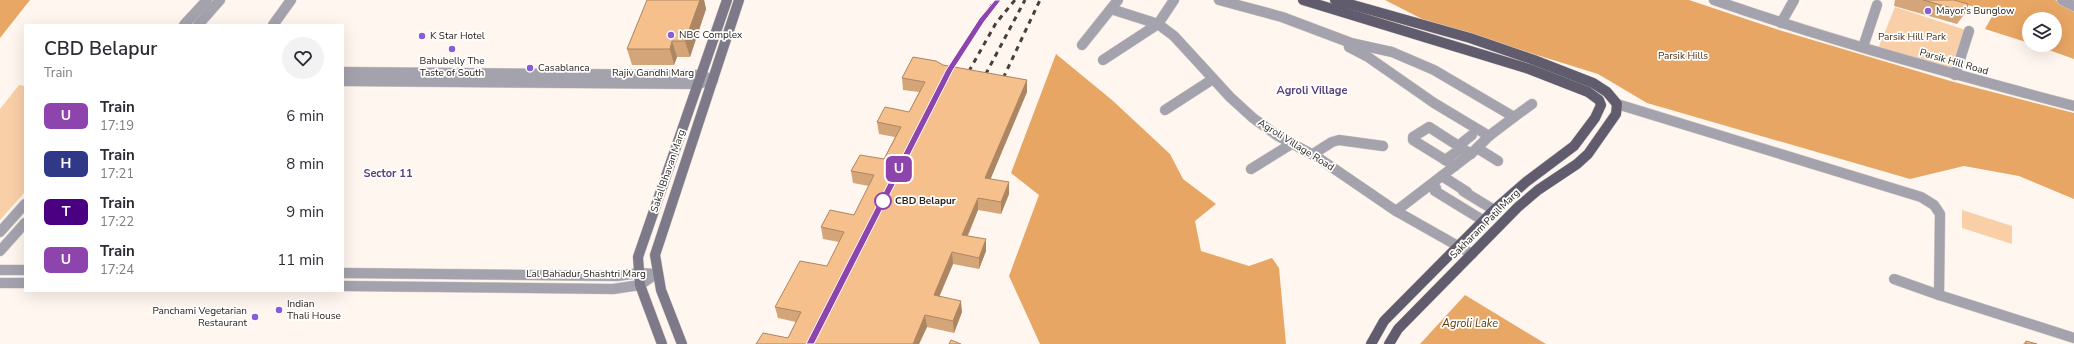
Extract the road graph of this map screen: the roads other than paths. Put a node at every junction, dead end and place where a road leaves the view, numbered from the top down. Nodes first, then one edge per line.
1 (207, 0) edge
2 (220, 0) edge
3 (291, 0) edge
4 (727, 0) edge
5 (739, 0) edge
6 (1118, 0) edge
7 (1174, 0) edge
8 (1219, 0) edge
9 (1303, 0) edge
10 (1335, 0) edge
11 (1714, 0) edge
12 (1794, 0) edge
13 (2062, 0) edge
14 (1877, 5) dead end
15 (2074, 6) edge
16 (1111, 9) junction
17 (1781, 23) junction
18 (185, 24) edge
19 (199, 24) edge
20 (274, 24) edge
21 (1158, 24) junction
22 (1318, 30) junction
23 (1969, 31) dead end
24 (1082, 44) dead end
25 (1863, 47) junction
26 (1103, 60) dead end
27 (344, 72) edge
28 (552, 74) junction
29 (1955, 74) junction
30 (1213, 79) junction
31 (699, 80) junction
32 (713, 80) junction
33 (344, 81) edge
34 (547, 83) junction
35 (1532, 104) dead end
36 (1617, 104) junction
37 (2074, 106) edge
38 (1165, 110) dead end
39 (1514, 117) junction
40 (1472, 135) dead end
41 (1489, 136) junction
42 (1293, 143) junction
43 (1383, 146) dead end
44 (1460, 147) junction
45 (1474, 151) junction
46 (1313, 154) junction
47 (1445, 160) junction
48 (1498, 160) dead end
49 (1455, 166) junction
50 (1251, 169) dead end
51 (1442, 176) junction
52 (1436, 188) dead end
53 (24, 205) edge
54 (1494, 210) junction
55 (1396, 211) junction
56 (1484, 220) junction
57 (24, 224) edge
58 (0, 232) edge
59 (1458, 246) junction
60 (0, 251) edge
61 (1472, 254) junction
62 (0, 270) edge
63 (24, 270) edge
64 (344, 273) edge
65 (639, 273) junction
66 (656, 274) junction
67 (1894, 279) dead end
68 (0, 283) edge
69 (24, 283) edge
70 (640, 285) junction
71 (344, 286) edge
72 (1939, 295) junction
73 (2074, 338) edge
74 (662, 344) edge
75 (682, 344) edge
76 (1371, 344) edge
77 (1389, 344) edge

1 - 18 street
2 - 19 street
3 - 20 street
4 - 31 main road, Sakal Bhavan Marg
5 - 32 main road, Sakal Bhavan Marg
6 - 16 street
7 - 21 street
8 - 22 street
9 - 54 main road, Sakharam Patil Marg
10 - 36 main road
11 - 17 street, Parsik Hill Road
12 - 17 street
13 - 15 street
14 - 25 street
16 - 21 street, Agroli Village Road
16 - 24 street
17 - 25 street, Parsik Hill Road
21 - 26 street
21 - 30 street, Agroli Village Road
22 - 39 street
22 - 41 street
23 - 29 street
25 - 29 street, Parsik Hill Road
27 - 28 street, Rajiv Gandhi Marg
28 - 31 street, Rajiv Gandhi Marg
28 - 34 street
29 - 37 street, Parsik Hill Road
30 - 38 street
30 - 42 street, Agroli Village Road
31 - 32 street, Rajiv Gandhi Marg
31 - 34 street, Rajiv Gandhi Marg
31 - 65 main road, Sakal Bhavan Marg
32 - 66 main road, Sakal Bhavan Marg
33 - 34 street, Rajiv Gandhi Marg
35 - 39 street
36 - 61 main road, Sakharam Patil Marg
36 - 72 street
39 - 41 street
40 - 44 street
41 - 45 street
42 - 46 street, Agroli Village Road
42 - 50 street
43 - 46 street
44 - 45 street
44 - 47 street
44 - 47 street
45 - 48 street
45 - 49 street
46 - 55 street, Agroli Village Road
47 - 49 street
49 - 51 street
51 - 54 street
51 - 55 street
52 - 56 street
53 - 58 street
54 - 56 main road, Sakharam Patil Marg
55 - 59 street, Agroli Village Road
56 - 59 main road, Sakharam Patil Marg
57 - 60 street
59 - 61 street, Agroli Village Road
59 - 76 main road, Sakharam Patil Marg
61 - 77 main road, Sakharam Patil Marg
62 - 63 street
64 - 65 street, Lal Bahadur Shashtri Marg
65 - 66 street, Lal Bahadur Shashtri Marg
65 - 70 main road, Sakal Bhavan Marg
66 - 70 street, Lal Bahadur Shashtri Marg
66 - 75 main road, Sakal Bhavan Marg
67 - 72 street
68 - 69 street
70 - 71 street, Lal Bahadur Shashtri Marg
70 - 74 main road, Sakal Bhavan Marg
72 - 73 street

